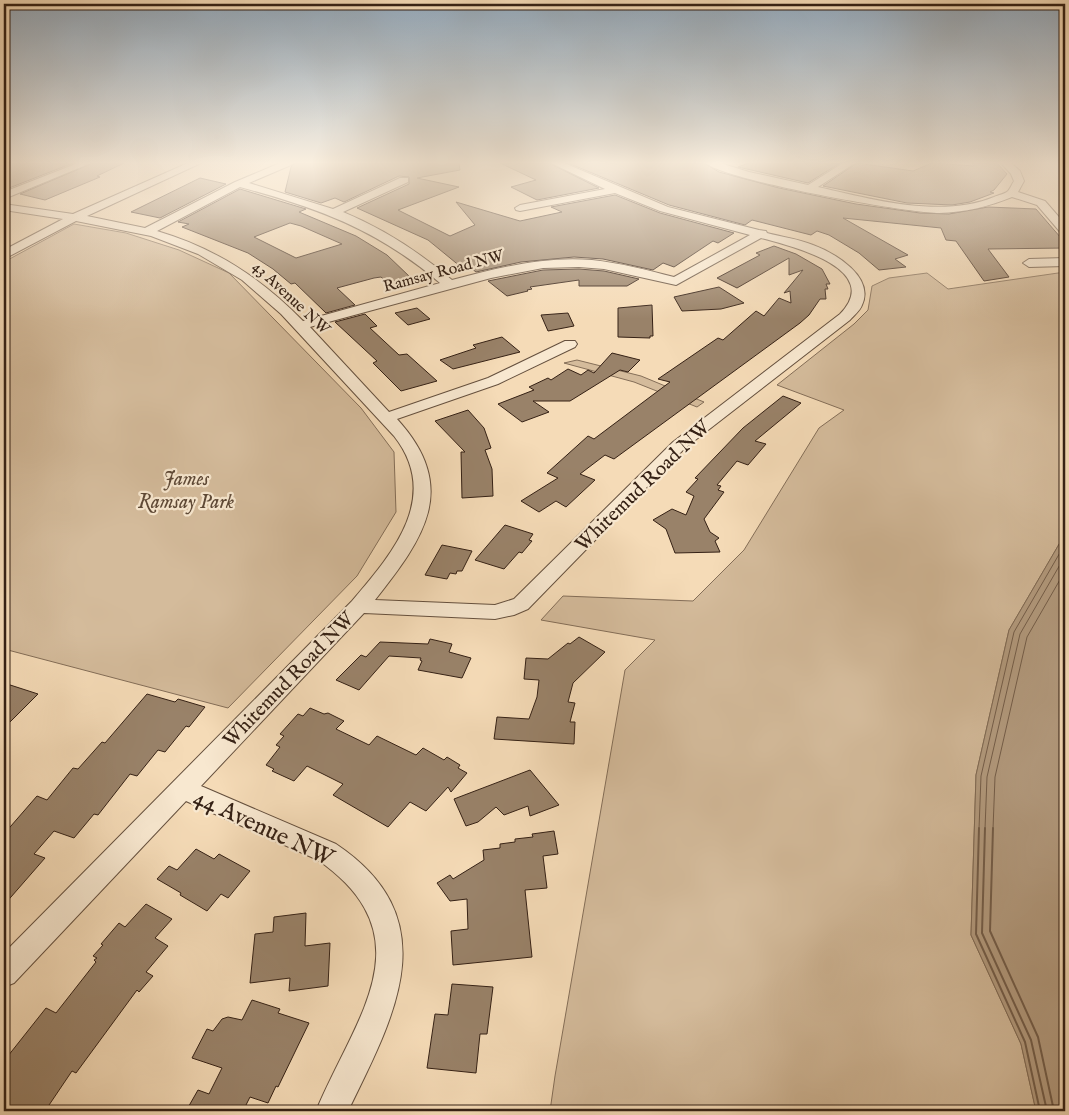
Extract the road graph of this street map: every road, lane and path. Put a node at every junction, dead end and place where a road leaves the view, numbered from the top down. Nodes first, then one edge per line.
1 (56, 215) joint
2 (80, 215) edge
3 (179, 215) edge
4 (342, 215) edge
5 (689, 215) edge
6 (1051, 215) edge
7 (73, 218) junction
8 (1065, 231) edge
9 (146, 232) junction
10 (762, 233) junction
11 (4, 242) edge
12 (4, 255) edge
13 (1065, 262) edge
14 (1029, 263) dead end
15 (857, 283) joint
16 (450, 285) junction
17 (300, 326) junction
18 (570, 344) dead end
19 (386, 418) junction
20 (359, 606) junction
21 (181, 788) junction
22 (389, 943) joint
23 (4, 973) edge
24 (332, 1111) edge

1 - 7 street, 43 Avenue NW
1 - 11 street
2 - 7 street
3 - 9 street
4 - 16 street
5 - 10 street
6 - 8 street
7 - 9 street, 43 Avenue NW
7 - 12 street
9 - 17 street, 43 Avenue NW
10 - 15 street
10 - 16 street, Ramsay Road NW
13 - 14 street
15 - 20 street, Whitemud Road NW
16 - 17 street, Ramsay Road NW
17 - 19 street, 43 Avenue NW
18 - 19 street
19 - 20 street, 43 Avenue NW
20 - 21 street, Whitemud Road NW
21 - 22 street, 44 Avenue NW
21 - 23 street, Whitemud Road NW
22 - 24 street

